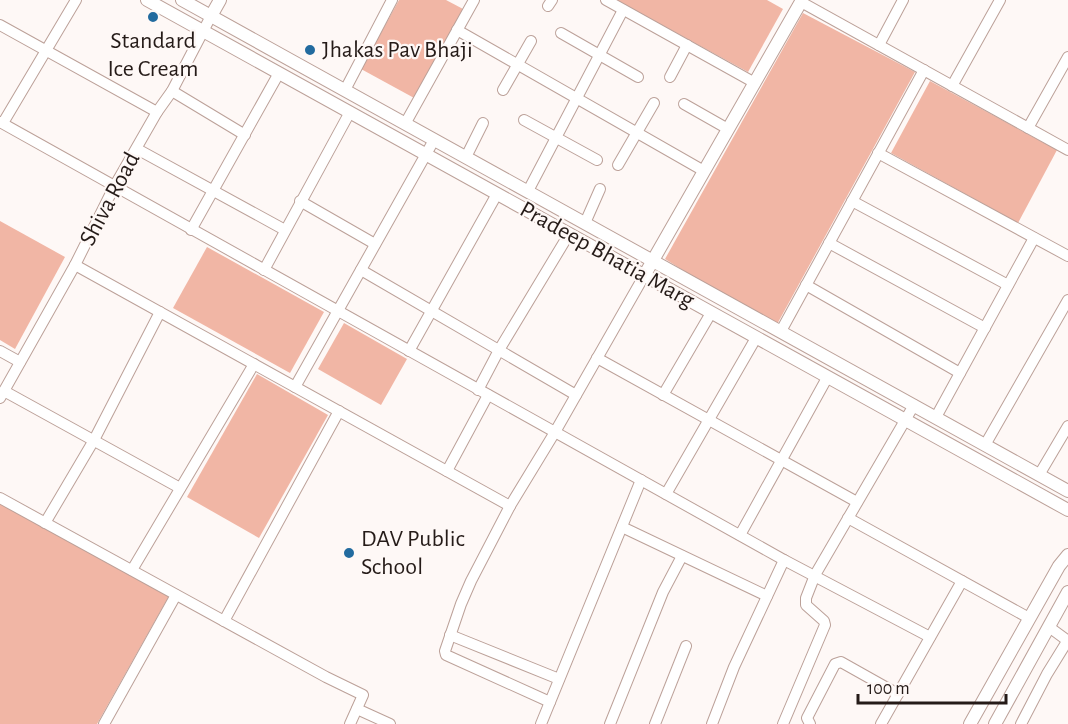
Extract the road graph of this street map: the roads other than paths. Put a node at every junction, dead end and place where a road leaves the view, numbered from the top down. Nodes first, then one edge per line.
1 (76, 0) edge
2 (147, 0) edge
3 (182, 0) edge
4 (220, 0) edge
5 (392, 0) edge
6 (474, 0) edge
7 (606, 0) edge
8 (903, 0) edge
9 (1000, 0) edge
10 (802, 1) edge
11 (623, 10) junction
12 (211, 16) junction
13 (0, 25) edge
14 (457, 30) junction
15 (201, 32) junction
16 (561, 33) dead end
17 (531, 42) dead end
18 (687, 45) junction
19 (879, 45) junction
20 (47, 49) junction
21 (600, 55) junction
22 (1068, 57) edge
23 (518, 64) junction
24 (924, 70) junction
25 (279, 73) junction
26 (638, 76) dead end
27 (670, 77) dead end
28 (755, 83) junction
29 (952, 86) junction
30 (345, 90) junction
31 (503, 90) dead end
32 (172, 91) junction
33 (578, 98) junction
34 (654, 104) dead end
35 (684, 104) dead end
36 (158, 112) junction
37 (350, 112) junction
38 (524, 120) dead end
39 (1, 123) edge
40 (483, 123) dead end
41 (405, 124) junction
42 (1028, 128) junction
43 (728, 129) junction
44 (637, 133) junction
45 (245, 135) junction
46 (556, 139) junction
47 (434, 140) junction
48 (137, 149) junction
49 (1068, 150) edge
50 (878, 153) junction
51 (426, 154) junction
52 (466, 157) junction
53 (597, 160) dead end
54 (618, 165) dead end
55 (704, 171) junction
56 (114, 188) junction
57 (600, 189) dead end
58 (214, 190) junction
59 (528, 191) junction
60 (497, 194) junction
61 (300, 201) junction
62 (852, 201) junction
63 (585, 223) junction
64 (191, 230) junction
65 (285, 230) junction
66 (569, 234) junction
67 (1034, 238) junction
68 (829, 243) junction
69 (375, 244) junction
70 (1068, 256) edge
71 (653, 260) junction
72 (75, 265) junction
73 (264, 270) junction
74 (361, 270) junction
75 (644, 276) junction
76 (806, 285) junction
77 (1008, 285) junction
78 (1068, 300) edge
79 (337, 311) junction
80 (431, 311) junction
81 (160, 312) junction
82 (711, 313) junction
83 (985, 328) junction
84 (781, 331) junction
85 (756, 338) junction
86 (499, 350) junction
87 (0, 351) edge
88 (409, 351) junction
89 (597, 358) junction
90 (20, 362) junction
91 (254, 364) junction
92 (960, 373) junction
93 (827, 378) junction
94 (295, 387) junction
95 (483, 392) junction
96 (2, 394) edge
97 (663, 394) junction
98 (576, 395) junction
99 (914, 405) junction
100 (339, 411) junction
101 (936, 417) junction
102 (709, 420) junction
103 (905, 421) junction
104 (1068, 426) edge
105 (555, 432) junction
106 (94, 440) junction
107 (986, 445) junction
108 (782, 460) junction
109 (447, 471) junction
110 (1039, 475) junction
111 (641, 480) junction
112 (180, 488) junction
113 (1068, 491) edge
114 (666, 494) junction
115 (0, 498) edge
116 (857, 502) junction
117 (510, 506) junction
118 (1068, 510) edge
119 (848, 519) junction
120 (45, 523) junction
121 (622, 527) junction
122 (740, 535) junction
123 (1068, 555) edge
124 (682, 556) junction
125 (784, 560) junction
126 (132, 570) junction
127 (815, 575) junction
128 (962, 581) junction
129 (1068, 592) edge
130 (176, 595) junction
131 (767, 596) junction
132 (1029, 618) junction
133 (224, 621) junction
134 (1049, 627) junction
135 (450, 635) junction
136 (930, 637) junction
137 (1068, 640) edge
138 (686, 646) dead end
139 (559, 679) junction
140 (898, 694) junction
141 (550, 702) junction
142 (357, 710) junction
143 (104, 724) edge
144 (350, 724) edge
145 (390, 724) edge
146 (541, 724) edge
147 (610, 724) edge
148 (655, 724) edge
149 (712, 724) edge
150 (783, 724) edge
151 (810, 724) edge
152 (881, 724) edge
153 (970, 724) edge
154 (995, 724) edge
155 (1021, 724) edge

1 - 20 street
2 - 15 street, Pradeep Bhatia Marg
3 - 12 street, Pradeep Bhatia Marg
4 - 12 street, Shiva Road
5 - 30 street
6 - 14 street
7 - 11 street
8 - 19 street
9 - 29 street
10 - 19 street
10 - 28 street
11 - 18 street
11 - 21 street
12 - 15 street, Shiva Road
12 - 30 street, Pradeep Bhatia Marg
13 - 20 street
14 - 23 street
14 - 41 street
15 - 25 street, Pradeep Bhatia Marg
15 - 32 street, Shiva Road
16 - 21 street
17 - 23 street
18 - 27 street
18 - 28 street
19 - 24 street
20 - 36 street
20 - 39 street
21 - 26 street
21 - 33 street
22 - 42 street
23 - 31 street
23 - 33 street
24 - 29 street
24 - 50 street
25 - 37 street, Pradeep Bhatia Marg
25 - 45 street
28 - 43 street
29 - 42 street
30 - 41 street, Pradeep Bhatia Marg
32 - 36 street, Shiva Road
32 - 45 street
33 - 44 street
33 - 46 street
34 - 44 street
35 - 43 street
36 - 48 street, Shiva Road
37 - 51 street, Pradeep Bhatia Marg
37 - 61 street
38 - 46 street
39 - 56 street
40 - 52 street
41 - 47 street, Pradeep Bhatia Marg
42 - 49 street
43 - 55 street
44 - 54 street
44 - 55 street
45 - 58 street
46 - 53 street
46 - 59 street
47 - 51 street
47 - 52 street, Pradeep Bhatia Marg
48 - 56 street, Shiva Road
48 - 58 street
50 - 62 street
50 - 67 street
51 - 60 street, Pradeep Bhatia Marg
51 - 69 street
52 - 59 street, Pradeep Bhatia Marg
55 - 71 street
56 - 64 street
56 - 72 street, Shiva Road
57 - 63 street
58 - 64 street
58 - 65 street
59 - 63 street, Pradeep Bhatia Marg
60 - 66 street, Pradeep Bhatia Marg
60 - 80 street
61 - 65 street
61 - 69 street
62 - 68 street
62 - 77 street
63 - 71 street, Pradeep Bhatia Marg
64 - 73 street
65 - 73 street
66 - 75 street, Pradeep Bhatia Marg
66 - 86 street
67 - 70 street
67 - 77 street
68 - 76 street
68 - 83 street
69 - 74 street
71 - 75 street
71 - 84 street, Pradeep Bhatia Marg
72 - 81 street
72 - 90 street, Shiva Road
73 - 79 street
74 - 79 street
74 - 80 street
75 - 82 street, Pradeep Bhatia Marg
75 - 89 street
76 - 84 street
76 - 92 street
77 - 83 street
78 - 107 street
79 - 88 street
79 - 94 street
80 - 86 street
80 - 88 street
81 - 91 street
81 - 106 street
82 - 85 street, Pradeep Bhatia Marg
82 - 97 street
83 - 92 street
84 - 99 street, Pradeep Bhatia Marg
85 - 93 street, Pradeep Bhatia Marg
85 - 102 street
86 - 95 street
86 - 98 street
87 - 90 street
88 - 95 street
89 - 97 street
89 - 98 street
90 - 96 street, Shiva Road
91 - 94 street
91 - 112 street
92 - 101 street
93 - 103 street, Pradeep Bhatia Marg
93 - 108 street
94 - 100 street
95 - 105 street
95 - 109 street
96 - 106 street
97 - 102 street
98 - 105 street
99 - 101 street, Pradeep Bhatia Marg
99 - 103 street
100 - 109 street
100 - 133 street
101 - 107 street, Pradeep Bhatia Marg
102 - 108 street
102 - 114 street
103 - 116 street
103 - 118 street, Pradeep Bhatia Marg
104 - 110 street
105 - 111 street
105 - 117 street
106 - 112 street
106 - 120 street
107 - 110 street, Pradeep Bhatia Marg
108 - 116 street
108 - 122 street
109 - 117 street
110 - 113 street, Pradeep Bhatia Marg
111 - 114 street
111 - 121 street
112 - 126 street
114 - 122 street
115 - 120 street
116 - 119 street
117 - 135 street
119 - 127 street
119 - 128 street
120 - 126 street
121 - 124 street
121 - 139 street
122 - 125 street
123 - 132 street
124 - 131 street
124 - 147 street
125 - 127 street
125 - 131 street
126 - 130 street
127 - 136 street
127 - 150 street
128 - 132 street
128 - 136 street
129 - 134 street
130 - 133 street
130 - 143 street
131 - 149 street
132 - 153 street
133 - 142 street
134 - 137 street
134 - 154 street
135 - 139 street
135 - 141 street
136 - 140 street
137 - 155 street
138 - 148 street
139 - 141 street
140 - 151 street
140 - 152 street
141 - 146 street
142 - 144 street
142 - 145 street

